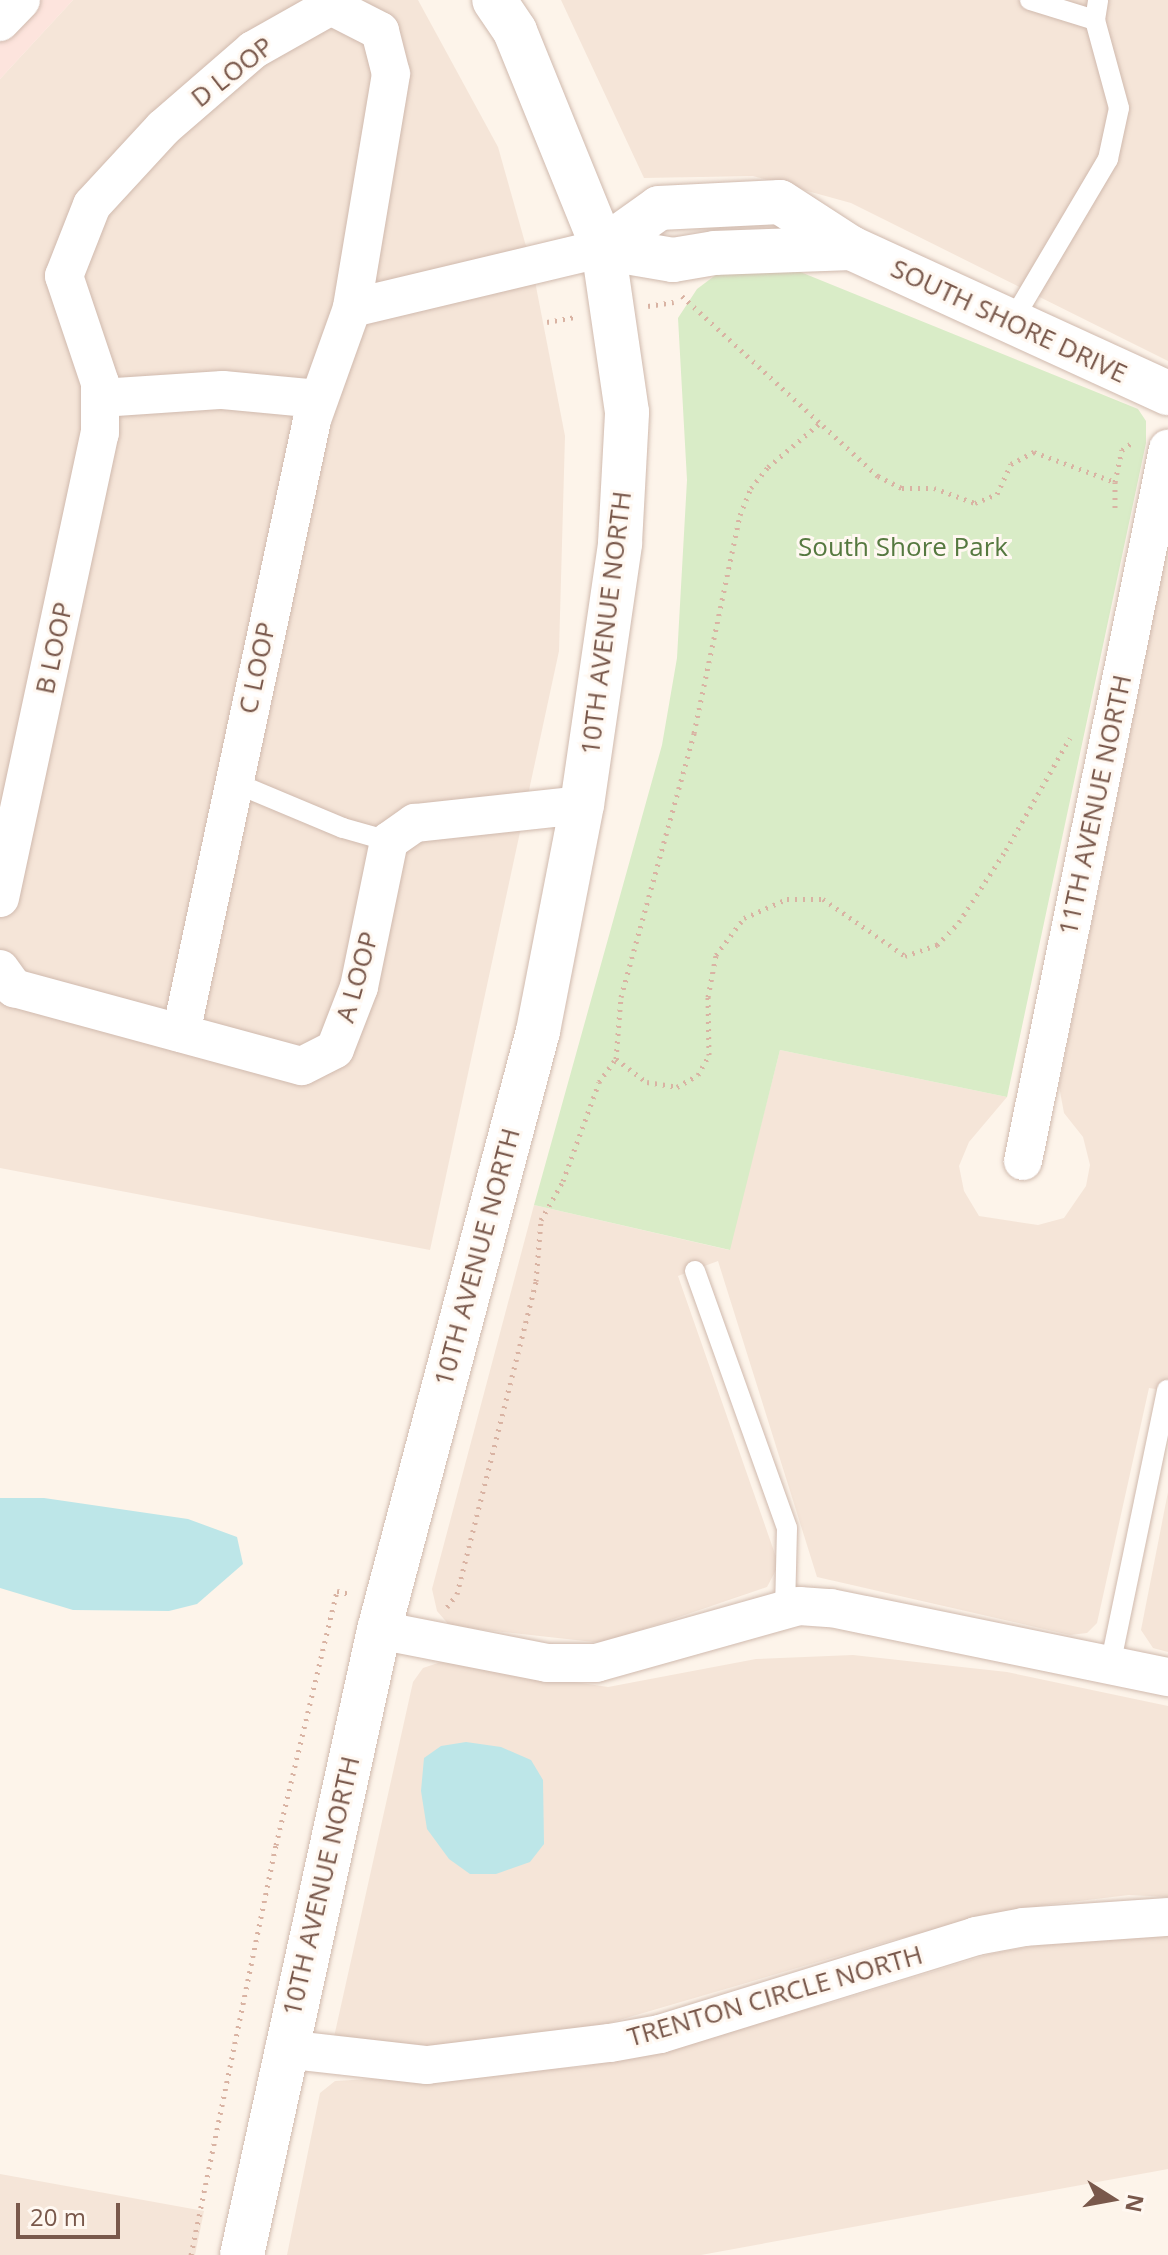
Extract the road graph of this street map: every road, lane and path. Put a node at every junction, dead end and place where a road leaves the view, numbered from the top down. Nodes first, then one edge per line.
1 (21, 0) edge
2 (494, 0) edge
3 (1030, 0) edge
4 (1097, 10) edge
5 (0, 22) edge
6 (603, 248) junction
7 (851, 248) junction
8 (673, 260) junction
9 (352, 308) junction
10 (1011, 323) junction
11 (1168, 393) edge
12 (101, 398) junction
13 (319, 399) junction
14 (1168, 449) edge
15 (1116, 520) dead end
16 (1073, 725) dead end
17 (233, 782) junction
18 (582, 805) junction
19 (389, 841) junction
20 (0, 898) edge
21 (0, 969) edge
22 (181, 1033) junction
23 (616, 1059) dead end
24 (1023, 1161) dead end
25 (695, 1271) dead end
26 (1167, 1390) edge
27 (785, 1608) junction
28 (379, 1630) junction
29 (1110, 1666) junction
30 (1168, 1677) edge
31 (1168, 1917) edge
32 (284, 2049) junction
33 (242, 2255) edge

1 - 5 street
2 - 6 street
3 - 4 lane
4 - 10 lane
6 - 7 street, SOUTH SHORE DRIVE
6 - 8 street, SOUTH SHORE DRIVE
6 - 9 street
6 - 18 street, 10TH AVENUE NORTH
7 - 8 street, SOUTH SHORE DRIVE
7 - 10 street, SOUTH SHORE DRIVE
8 - 15 path
9 - 12 street, D LOOP
9 - 13 street, C LOOP
10 - 11 street, SOUTH SHORE DRIVE
12 - 13 street
12 - 20 street, B LOOP
13 - 17 street, C LOOP
14 - 24 street, 11TH AVENUE NORTH
16 - 23 path
17 - 19 lane
17 - 22 street, C LOOP
18 - 19 street
18 - 28 street, 10TH AVENUE NORTH
19 - 22 street, A LOOP
21 - 22 street, A LOOP
25 - 27 lane
26 - 29 lane
27 - 28 street
27 - 29 street
28 - 32 street, 10TH AVENUE NORTH
29 - 30 street
31 - 32 street, TRENTON CIRCLE NORTH
32 - 33 street, 10TH AVENUE NORTH

